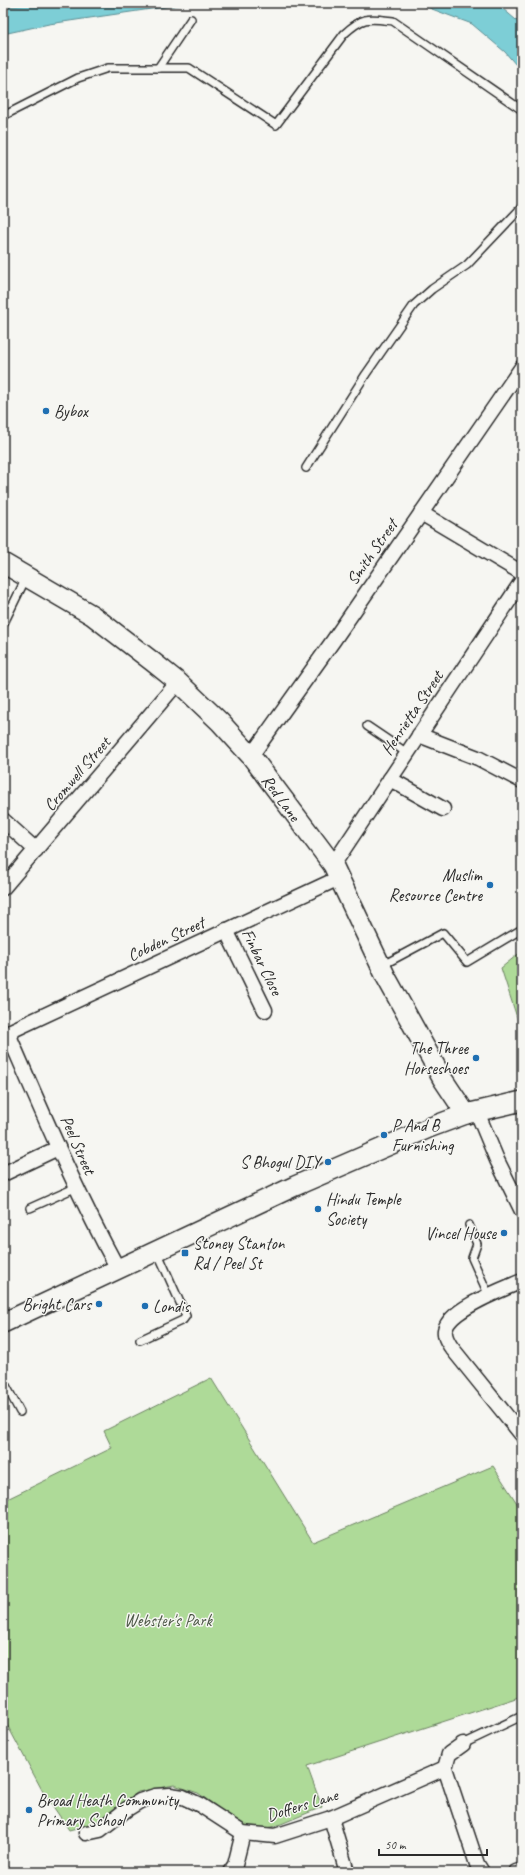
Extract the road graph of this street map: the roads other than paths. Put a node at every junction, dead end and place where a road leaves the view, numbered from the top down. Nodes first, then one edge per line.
1 (191, 19) dead end
2 (158, 68) junction
3 (522, 110) edge
4 (3, 116) edge
5 (522, 207) edge
6 (522, 367) edge
7 (306, 468) dead end
8 (421, 513) junction
9 (3, 563) edge
10 (522, 574) edge
11 (26, 576) junction
12 (522, 581) edge
13 (3, 625) edge
14 (178, 682) junction
15 (367, 726) dead end
16 (419, 735) junction
17 (407, 753) junction
18 (251, 756) junction
19 (390, 779) junction
20 (522, 781) edge
21 (443, 809) dead end
22 (3, 820) edge
23 (36, 850) junction
24 (336, 871) junction
25 (3, 888) edge
26 (522, 929) edge
27 (226, 930) junction
28 (381, 966) junction
29 (265, 1010) dead end
30 (10, 1034) joint
31 (522, 1101) edge
32 (471, 1113) junction
33 (58, 1148) junction
34 (3, 1174) edge
35 (77, 1187) junction
36 (30, 1208) dead end
37 (522, 1210) edge
38 (468, 1226) dead end
39 (157, 1251) junction
40 (118, 1269) junction
41 (522, 1281) edge
42 (489, 1296) junction
43 (3, 1323) edge
44 (140, 1340) dead end
45 (3, 1380) edge
46 (20, 1412) dead end
47 (522, 1435) edge
48 (522, 1716) edge
49 (463, 1744) joint
50 (445, 1768) junction
51 (331, 1818) junction
52 (86, 1833) dead end
53 (242, 1833) junction
54 (522, 1870) edge
55 (230, 1872) edge
56 (348, 1872) edge
57 (482, 1872) edge
58 (516, 1872) edge

1 - 2 lane
2 - 3 lane
2 - 4 lane
5 - 7 lane
6 - 8 street, Smith Street
8 - 10 street
8 - 18 street, Smith Street
9 - 11 street, Red Lane
11 - 13 lane
11 - 14 street, Red Lane
12 - 16 street, Henrietta Street
14 - 18 street, Red Lane
14 - 23 street, Cromwell Street
15 - 17 lane
16 - 17 street, Henrietta Street
16 - 20 street
17 - 19 street, Henrietta Street
18 - 24 street, Red Lane
19 - 21 street
19 - 24 street, Henrietta Street
22 - 23 street
23 - 25 street, Cromwell Street
24 - 27 street, Cobden Street
24 - 28 street, Red Lane
26 - 28 lane
27 - 29 street, Finbar Close
27 - 30 street, Cobden Street
28 - 32 street, Red Lane
30 - 33 street, Peel Street
31 - 32 street
32 - 37 street
32 - 39 street
33 - 34 street
33 - 35 street, Peel Street
35 - 36 lane
35 - 40 street, Peel Street
38 - 42 lane
39 - 40 street
39 - 44 lane
40 - 43 street
41 - 42 street
42 - 47 street
45 - 46 lane
48 - 49 lane
49 - 50 street
50 - 51 street, Doffers Lane
50 - 57 street
51 - 53 street, Doffers Lane
51 - 56 street
52 - 53 street, Doffers Lane
53 - 55 street
54 - 58 street

